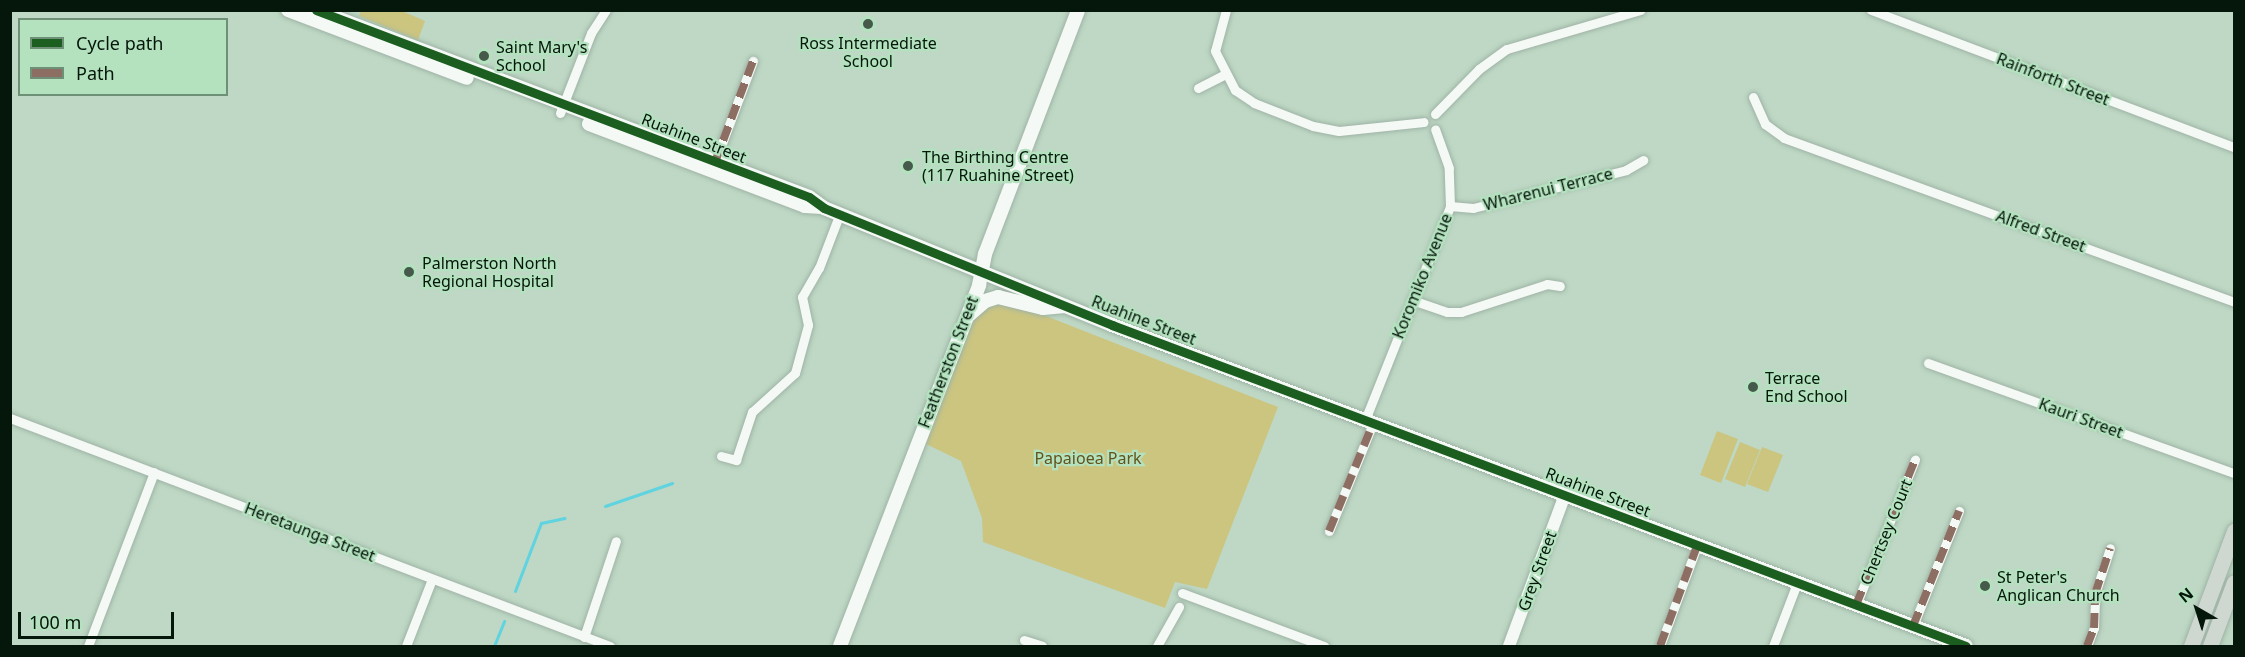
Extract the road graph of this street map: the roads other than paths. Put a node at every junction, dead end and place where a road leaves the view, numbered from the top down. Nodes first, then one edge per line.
1 (288, 10) edge
2 (316, 10) edge
3 (606, 10) edge
4 (1078, 10) edge
5 (1226, 10) edge
6 (1640, 10) edge
7 (1871, 10) edge
8 (753, 61) dead end
9 (1225, 74) junction
10 (1198, 88) dead end
11 (1753, 97) dead end
12 (561, 109) junction
13 (1436, 114) junction
14 (1424, 122) junction
15 (1435, 129) junction
16 (2235, 147) edge
17 (1643, 160) dead end
18 (715, 162) junction
19 (1450, 206) junction
20 (824, 207) junction
21 (840, 213) junction
22 (981, 270) junction
23 (1560, 285) dead end
24 (1412, 300) junction
25 (2235, 302) edge
26 (1070, 306) junction
27 (966, 319) junction
28 (1928, 363) dead end
29 (10, 418) edge
30 (1369, 421) junction
31 (721, 456) dead end
32 (1916, 460) dead end
33 (154, 472) junction
34 (2235, 473) edge
35 (1565, 495) junction
36 (1959, 511) dead end
37 (1329, 531) dead end
38 (2235, 531) edge
39 (616, 542) dead end
40 (1697, 546) junction
41 (2110, 548) dead end
42 (432, 579) junction
43 (2235, 582) edge
44 (1797, 583) junction
45 (1182, 593) dead end
46 (1856, 605) junction
47 (1179, 607) dead end
48 (1913, 626) junction
49 (584, 637) junction
50 (1024, 640) dead end
51 (1311, 644) edge
52 (88, 646) edge
53 (406, 646) edge
54 (610, 646) edge
55 (840, 646) edge
56 (1042, 646) edge
57 (1156, 646) edge
58 (1324, 646) edge
59 (1509, 646) edge
60 (1660, 646) edge
61 (1773, 646) edge
62 (1966, 646) edge
63 (2087, 646) edge
64 (2191, 646) edge
65 (2210, 646) edge

1 - 12 main road, Ruahine Street
2 - 12 main road, Ruahine Street
3 - 12 street
4 - 22 main road, Featherston Street
5 - 9 street
6 - 13 street
7 - 16 street, Rainforth Street
8 - 18 street
9 - 10 street
9 - 14 street
11 - 25 street, Alfred Street
12 - 18 main road, Ruahine Street
12 - 20 main road, Ruahine Street
13 - 14 street
13 - 15 street
14 - 15 street
15 - 19 street, Koromiko Avenue
17 - 19 street, Wharenui Terrace
18 - 20 main road, Ruahine Street
19 - 24 street, Koromiko Avenue
20 - 21 main road, Ruahine Street
21 - 22 main road, Ruahine Street
21 - 31 street
22 - 26 main road, Ruahine Street
22 - 27 main road, Featherston Street
23 - 24 street
24 - 30 street, Koromiko Avenue
26 - 27 main road
26 - 30 main road, Ruahine Street
27 - 55 main road, Featherston Street
28 - 34 street, Kauri Street
29 - 33 street, Heretaunga Street
30 - 35 main road, Ruahine Street
30 - 37 street, Koromiko Avenue
32 - 46 street, Chertsey Court
33 - 42 street, Heretaunga Street
33 - 52 street
35 - 40 main road, Ruahine Street
35 - 59 street, Grey Street
36 - 48 street
38 - 64 highway
39 - 49 street
40 - 44 main road, Ruahine Street
40 - 60 street
41 - 63 street
42 - 49 street, Heretaunga Street
42 - 53 street
43 - 65 highway
44 - 46 main road, Ruahine Street
44 - 61 street
45 - 51 street
46 - 48 main road, Ruahine Street
47 - 57 street
48 - 62 main road, Ruahine Street
49 - 54 street, Heretaunga Street
50 - 56 street
51 - 58 street

